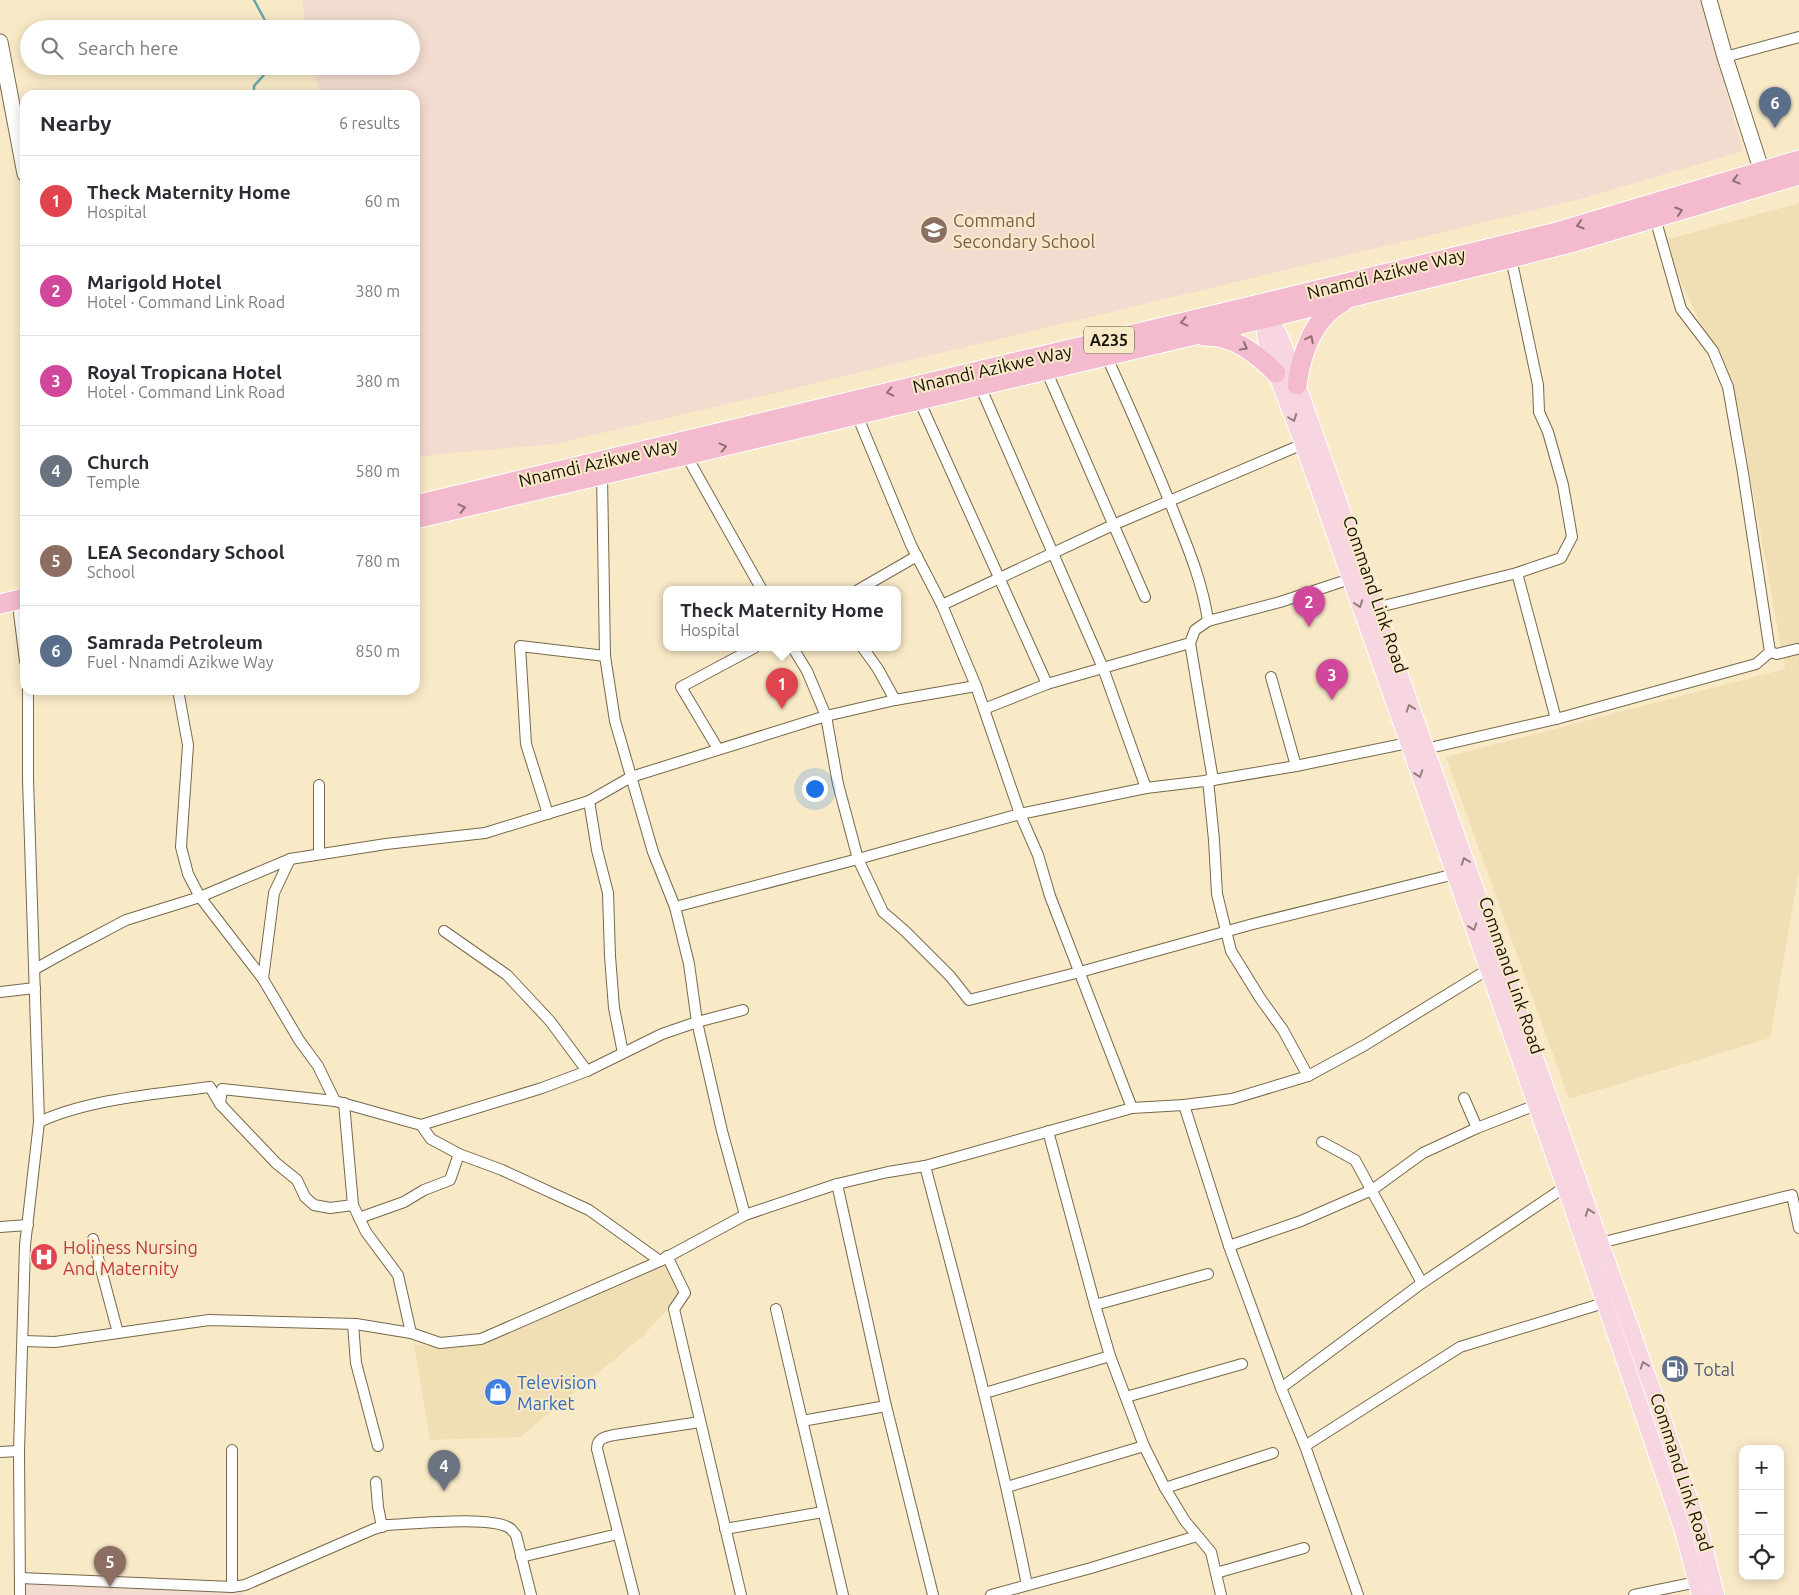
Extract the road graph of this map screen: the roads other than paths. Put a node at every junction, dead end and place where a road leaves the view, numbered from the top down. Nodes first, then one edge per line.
1 (1709, 0) edge
2 (1799, 37) edge
3 (0, 42) edge
4 (1725, 57) junction
5 (20, 148) edge
6 (1799, 160) edge
7 (1762, 172) junction
8 (1799, 175) edge
9 (1655, 218) junction
10 (1511, 258) junction
11 (1364, 294) junction
12 (1291, 297) junction
13 (1218, 314) junction
14 (1267, 318) junction
15 (1180, 338) junction
16 (1106, 355) junction
17 (1046, 370) junction
18 (1276, 373) junction
19 (1297, 385) junction
20 (980, 386) junction
21 (919, 400) junction
22 (857, 415) junction
23 (1303, 444) junction
24 (686, 455) junction
25 (602, 475) junction
26 (1170, 501) junction
27 (420, 504) edge
28 (420, 518) edge
29 (1113, 525) junction
30 (1054, 552) junction
31 (917, 556) junction
32 (1517, 573) junction
33 (1000, 578) junction
34 (1350, 580) junction
35 (760, 586) edge
36 (865, 586) edge
37 (1145, 597) dead end
38 (0, 604) edge
39 (942, 605) junction
40 (20, 607) edge
41 (1375, 608) junction
42 (20, 609) edge
43 (0, 618) edge
44 (1208, 621) junction
45 (1190, 643) junction
46 (1797, 649) dead end
47 (749, 651) edge
48 (795, 651) edge
49 (865, 651) edge
50 (1770, 652) junction
51 (605, 656) junction
52 (1103, 668) junction
53 (1271, 678) dead end
54 (1047, 684) junction
55 (976, 686) junction
56 (28, 695) edge
57 (179, 695) edge
58 (894, 700) junction
59 (984, 709) junction
60 (826, 716) junction
61 (1556, 719) junction
62 (1408, 743) junction
63 (1425, 749) junction
64 (718, 750) junction
65 (1296, 766) junction
66 (631, 777) junction
67 (1210, 780) junction
68 (319, 785) dead end
69 (1146, 788) junction
70 (589, 800) junction
71 (548, 814) junction
72 (1020, 814) junction
73 (1442, 819) junction
74 (319, 854) junction
75 (290, 859) junction
76 (858, 859) junction
77 (1455, 874) junction
78 (200, 896) junction
79 (675, 907) junction
80 (444, 931) dead end
81 (1227, 931) junction
82 (35, 969) junction
83 (1487, 970) junction
84 (1080, 972) junction
85 (263, 979) junction
86 (35, 988) junction
87 (0, 992) edge
88 (743, 1010) dead end
89 (697, 1022) junction
90 (623, 1053) junction
91 (587, 1071) junction
92 (1308, 1076) junction
93 (1464, 1098) dead end
94 (339, 1102) junction
95 (220, 1104) junction
96 (1184, 1105) junction
97 (1536, 1105) junction
98 (1132, 1108) junction
99 (39, 1122) junction
100 (421, 1125) junction
101 (1477, 1128) junction
102 (1048, 1131) junction
103 (1322, 1142) dead end
104 (459, 1154) junction
105 (925, 1166) junction
106 (837, 1184) junction
107 (1565, 1188) junction
108 (1372, 1190) junction
109 (353, 1205) junction
110 (746, 1215) junction
111 (359, 1218) junction
112 (28, 1226) junction
113 (0, 1227) edge
114 (1799, 1228) edge
115 (93, 1239) dead end
116 (1600, 1243) junction
117 (1229, 1246) junction
118 (663, 1259) junction
119 (1208, 1274) dead end
120 (1422, 1283) junction
121 (1604, 1303) junction
122 (1095, 1305) junction
123 (776, 1309) dead end
124 (353, 1324) junction
125 (118, 1333) junction
126 (412, 1333) junction
127 (23, 1341) junction
128 (1110, 1356) junction
129 (1242, 1364) dead end
130 (1281, 1388) junction
131 (985, 1393) junction
132 (1126, 1398) junction
133 (886, 1406) junction
134 (802, 1421) junction
135 (700, 1422) junction
136 (378, 1446) dead end
137 (1144, 1446) junction
138 (1305, 1446) junction
139 (232, 1450) dead end
140 (19, 1451) junction
141 (0, 1452) edge
142 (1273, 1452) dead end
143 (376, 1482) dead end
144 (1007, 1487) junction
145 (1165, 1488) junction
146 (823, 1512) junction
147 (382, 1528) junction
148 (725, 1529) junction
149 (618, 1534) junction
150 (1197, 1536) junction
151 (1304, 1548) dead end
152 (521, 1557) junction
153 (1216, 1573) junction
154 (20, 1578) junction
155 (1027, 1585) junction
156 (232, 1587) junction
157 (1698, 1589) edge
158 (246, 1590) edge
159 (20, 1595) edge
160 (531, 1595) edge
161 (634, 1595) edge
162 (741, 1595) edge
163 (842, 1595) edge
164 (933, 1595) edge
165 (992, 1595) edge
166 (1221, 1595) edge
167 (1358, 1595) edge
168 (1634, 1595) edge
169 (1716, 1595) edge

1 - 4 street
2 - 4 street
3 - 5 street
4 - 7 street
6 - 7 highway, Nnamdi Azikwe Way / A235
7 -> 12 highway, Nnamdi Azikwe Way / A235
9 -> 8 highway, Nnamdi Azikwe Way / A235
9 - 10 highway, Nnamdi Azikwe Way / A235
9 - 50 street
10 - 11 highway, Nnamdi Azikwe Way / A235
10 - 32 street
11 - 14 highway, Nnamdi Azikwe Way / A235
19 -> 11 highway
12 - 13 highway, Nnamdi Azikwe Way / A235
12 - 14 main road
13 - 14 main road
13 -> 27 highway, Nnamdi Azikwe Way / A235
14 - 15 highway, Nnamdi Azikwe Way / A235
14 - 18 main road, Command Link Road
14 - 19 main road, Command Link Road
15 - 16 highway, Nnamdi Azikwe Way / A235
15 -> 18 highway
16 - 17 highway, Nnamdi Azikwe Way / A235
16 - 26 street
17 - 20 highway, Nnamdi Azikwe Way / A235
17 - 29 street
18 -> 23 main road, Command Link Road
19 - 41 main road, Command Link Road
20 - 21 highway, Nnamdi Azikwe Way / A235
20 - 30 street
21 - 22 highway, Nnamdi Azikwe Way / A235
21 - 33 street
24 -> 22 highway, Nnamdi Azikwe Way / A235
22 - 31 street
23 - 26 street
23 - 34 main road, Command Link Road
24 - 25 highway, Nnamdi Azikwe Way / A235
24 - 35 street
28 -> 25 highway, Nnamdi Azikwe Way / A235
25 - 51 street
26 - 29 street
26 - 44 street
29 - 30 street
29 - 37 street
30 - 33 street
30 - 52 street
31 - 36 street
31 - 39 street
32 - 41 street
32 - 61 street
33 - 39 street
33 - 54 street
34 - 44 street
34 -> 62 main road, Command Link Road
38 - 40 highway
39 - 55 street
63 -> 41 main road, Command Link Road
42 - 43 highway
44 - 45 street
45 - 52 street
45 - 67 street
46 - 50 street
47 - 64 street
48 - 60 street
49 - 58 street
50 - 61 street
51 - 66 street
51 - 71 street
52 - 54 street
52 - 69 street
53 - 65 street
54 - 59 street
55 - 58 street
55 - 59 street
56 - 82 street
57 - 78 street
58 - 60 street
59 - 72 street
60 - 64 street
60 - 76 street
61 - 63 street
62 - 65 street
62 -> 73 main road, Command Link Road
63 - 73 main road, Command Link Road
64 - 66 street
65 - 67 street
66 - 70 street
66 - 79 street
67 - 69 street
67 - 81 street
68 - 74 street
69 - 72 street
70 - 71 street
70 - 90 street
71 - 74 street
72 - 76 street
72 - 84 street
73 - 77 main road, Command Link Road
116 -> 73 main road, Command Link Road
74 - 75 street
75 - 78 street
75 - 85 street
76 - 79 street
76 - 84 street
77 - 81 street
77 -> 83 main road, Command Link Road
78 - 82 street
78 - 85 street
79 - 89 street
80 - 91 street
81 - 84 street
81 - 92 street
82 - 86 street
83 - 92 street
83 - 97 main road, Command Link Road
84 - 98 street
85 - 94 street
86 - 87 street
86 - 99 street
88 - 89 street
89 - 90 street
89 - 110 street
90 - 91 street
91 - 100 street
92 - 96 street
93 - 101 street
94 - 95 street
94 - 100 street
94 - 109 street
95 - 99 street
95 - 109 street
96 - 98 street
96 - 117 street
97 - 101 street
97 - 107 main road, Command Link Road
98 - 102 street
99 - 112 street
100 - 104 street
101 - 108 street
102 - 105 street
102 - 122 street
103 - 108 street
104 - 111 street
104 - 118 street
105 - 106 street
105 - 131 street
106 - 110 street
106 - 133 street
107 - 120 street
107 - 121 main road, Command Link Road
108 - 117 street
108 - 120 street
109 - 111 street
110 - 118 street
111 - 126 street
112 - 113 street
112 - 127 street
114 - 116 street
115 - 125 street
169 -> 116 main road, Command Link Road
117 - 130 street
118 - 126 street
118 - 135 street
119 - 122 street
120 - 130 street
121 - 138 street
121 - 157 main road, Command Link Road
122 - 128 street
123 - 134 street
124 - 125 street
124 - 126 street
124 - 136 street
125 - 127 street
127 - 140 street
128 - 131 street
128 - 132 street
129 - 132 street
130 - 138 street
131 - 144 street
132 - 137 street
133 - 134 street
133 - 164 street
134 - 146 street
135 - 148 street
135 - 149 street
137 - 144 street
137 - 145 street
138 - 167 street
139 - 156 street
140 - 141 street
140 - 154 street
142 - 145 street
143 - 147 street
144 - 155 street
145 - 150 street
146 - 148 street
146 - 163 street
147 - 152 street
147 - 158 street
148 - 162 street
149 - 152 street
149 - 161 street
150 - 153 street
150 - 155 street
151 - 153 street
152 - 160 street
153 - 166 street
154 - 156 street
154 - 159 street
155 - 165 street
156 - 158 street
157 - 168 street

